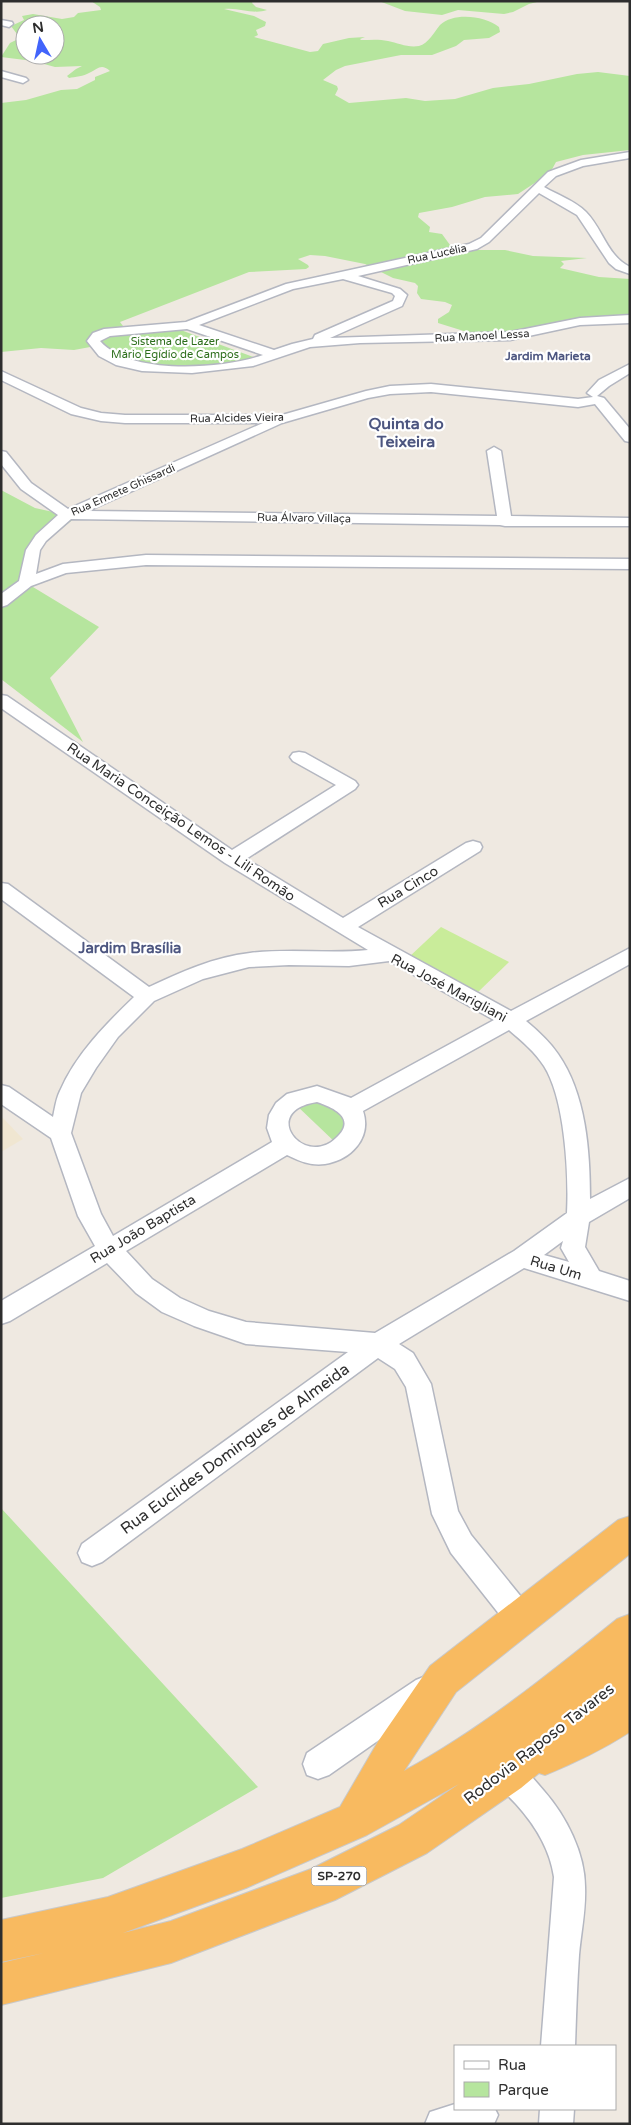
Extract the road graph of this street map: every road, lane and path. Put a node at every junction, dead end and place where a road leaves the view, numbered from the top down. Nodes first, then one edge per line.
1 (1, 74) edge
2 (23, 80) dead end
3 (630, 155) edge
4 (538, 188) junction
5 (526, 201) junction
6 (559, 201) junction
7 (630, 271) edge
8 (344, 276) junction
9 (630, 318) edge
10 (188, 325) junction
11 (337, 329) junction
12 (362, 340) junction
13 (308, 343) junction
14 (276, 355) junction
15 (630, 368) edge
16 (1, 375) edge
17 (600, 395) junction
18 (283, 419) junction
19 (630, 438) edge
20 (494, 451) dead end
21 (1, 455) edge
22 (67, 515) junction
23 (505, 522) junction
24 (630, 522) edge
25 (630, 564) edge
26 (26, 583) junction
27 (1, 602) edge
28 (1, 700) edge
29 (300, 757) dead end
30 (473, 847) dead end
31 (232, 859) junction
32 (1, 889) edge
33 (342, 927) junction
34 (390, 954) junction
35 (630, 955) edge
36 (147, 996) junction
37 (509, 1019) junction
38 (2, 1094) edge
39 (350, 1108) junction
40 (60, 1133) junction
41 (286, 1145) junction
42 (630, 1187) edge
43 (578, 1217) junction
44 (109, 1249) junction
45 (522, 1258) junction
46 (591, 1278) junction
47 (630, 1291) edge
48 (1, 1314) edge
49 (378, 1344) junction
50 (630, 1532) edge
51 (92, 1553) dead end
52 (521, 1620) junction
53 (630, 1632) edge
54 (630, 1673) edge
55 (443, 1679) junction
56 (630, 1710) edge
57 (318, 1764) dead end
58 (507, 1774) junction
59 (353, 1821) junction
60 (1, 1941) edge
61 (1, 1984) edge
62 (558, 2045) edge
63 (556, 2110) edge
64 (481, 2116) edge
65 (442, 2124) edge
66 (556, 2124) edge

1 - 2 street
3 - 4 street, Rua Lucélia
4 - 5 street, Rua Lucélia
4 - 6 street
5 - 6 street
5 - 8 street, Rua Lucélia
6 - 7 street
8 - 10 street, Rua Lucélia
8 - 11 street
9 - 12 street, Rua Manoel Lessa
10 - 14 street
10 - 14 street, Rua Manoel Lessa
11 - 12 street, Rua Manoel Lessa
11 - 13 street
12 - 13 street, Rua Manoel Lessa
13 - 14 street, Rua Manoel Lessa
15 - 17 street
16 - 18 street, Rua Alcides Vieira
17 - 18 street, Rua Alcides Vieira
17 - 19 street
18 - 22 street, Rua Ermete Ghissardi
20 - 23 street
21 - 22 street
22 - 23 street, Rua Álvaro Villaça
22 - 26 street, Rua Ermete Ghissardi
23 - 24 street, Rua Álvaro Villaça
25 - 26 street
26 - 27 street
28 - 31 street, Rua Maria Conceição Lemos - Lili Romão
29 - 31 street
30 - 33 street, Rua Cinco
31 - 33 street, Rua Maria Conceição Lemos - Lili Romão
32 - 36 street
33 - 34 street, Rua Maria Conceição Lemos - Lili Romão
34 - 36 street, Rua José Marigliani
34 - 37 street, Rua José Marigliani
35 - 37 street
36 - 40 street
37 - 39 street
37 - 43 street, Rua José Marigliani
38 - 40 street
39 - 41 street
39 - 41 street
40 - 44 street
41 - 44 street, Rua João Baptista
42 - 43 street, Rua Euclides Domingues de Almeida
43 - 45 street, Rua Euclides Domingues de Almeida
43 - 46 street, Rua Um
44 - 48 street, Rua João Baptista
44 - 49 street
45 - 46 street, Rua Um
45 - 49 street, Rua Euclides Domingues de Almeida
46 - 47 street, Rua Um
49 - 51 street, Rua Euclides Domingues de Almeida
49 - 52 street
50 - 52 highway
52 - 55 highway
53 - 59 highway, Rodovia Raposo Tavares
54 - 58 highway, Rodovia Raposo Tavares / SP-270
55 - 57 street
55 - 59 highway
56 - 58 highway
58 - 61 highway, Rodovia Raposo Tavares / SP-270
58 - 62 street
59 - 60 highway, Rodovia Raposo Tavares
63 - 66 street
64 - 65 street

